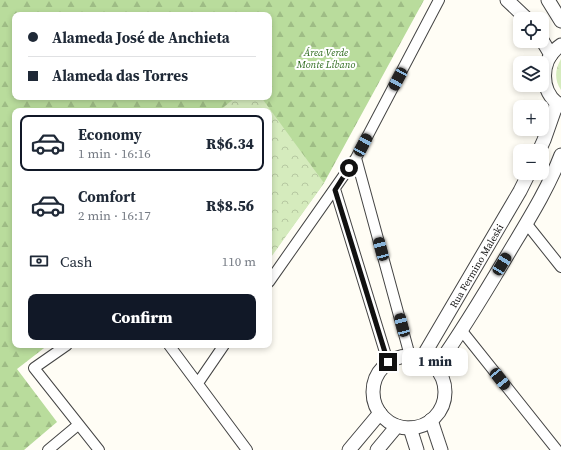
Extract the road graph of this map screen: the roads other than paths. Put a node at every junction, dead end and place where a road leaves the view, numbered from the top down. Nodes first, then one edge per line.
1 (439, 0) edge
2 (507, 0) edge
3 (548, 0) edge
4 (520, 12) edge
5 (561, 21) edge
6 (561, 46) edge
7 (547, 48) edge
8 (551, 55) junction
9 (559, 105) edge
10 (542, 144) edge
11 (561, 155) edge
12 (356, 158) junction
13 (526, 180) edge
14 (335, 190) junction
15 (526, 223) junction
16 (561, 267) edge
17 (272, 278) edge
18 (462, 331) junction
19 (63, 348) edge
20 (171, 348) edge
21 (222, 348) edge
22 (416, 357) junction
23 (388, 362) junction
24 (436, 368) junction
25 (198, 382) junction
26 (380, 412) junction
27 (431, 420) junction
28 (78, 425) junction
29 (397, 426) junction
30 (410, 428) junction
31 (48, 450) edge
32 (99, 450) edge
33 (247, 450) edge
34 (349, 450) edge
35 (378, 450) edge
36 (417, 450) edge
37 (440, 450) edge
38 (557, 450) edge

1 - 12 street
2 - 4 street
3 - 5 street
6 - 8 street
7 - 8 street
8 - 9 street
9 - 10 street
11 - 15 street, Rua Fermino Maleski
12 - 14 street
12 - 22 street
13 - 22 street, Rua Fermino Maleski
14 - 17 street
14 - 23 street
15 - 16 street
15 - 18 street, Rua Fermino Maleski
18 - 24 street, Rua Fermino Maleski
18 - 38 street
19 - 28 street
20 - 25 street
21 - 25 street
22 - 23 street
22 - 24 street
23 - 26 street
24 - 27 street
25 - 33 street
26 - 29 street
26 - 34 street
27 - 30 street
27 - 37 street
28 - 31 street
28 - 32 street
29 - 30 street
29 - 35 street
30 - 36 street

